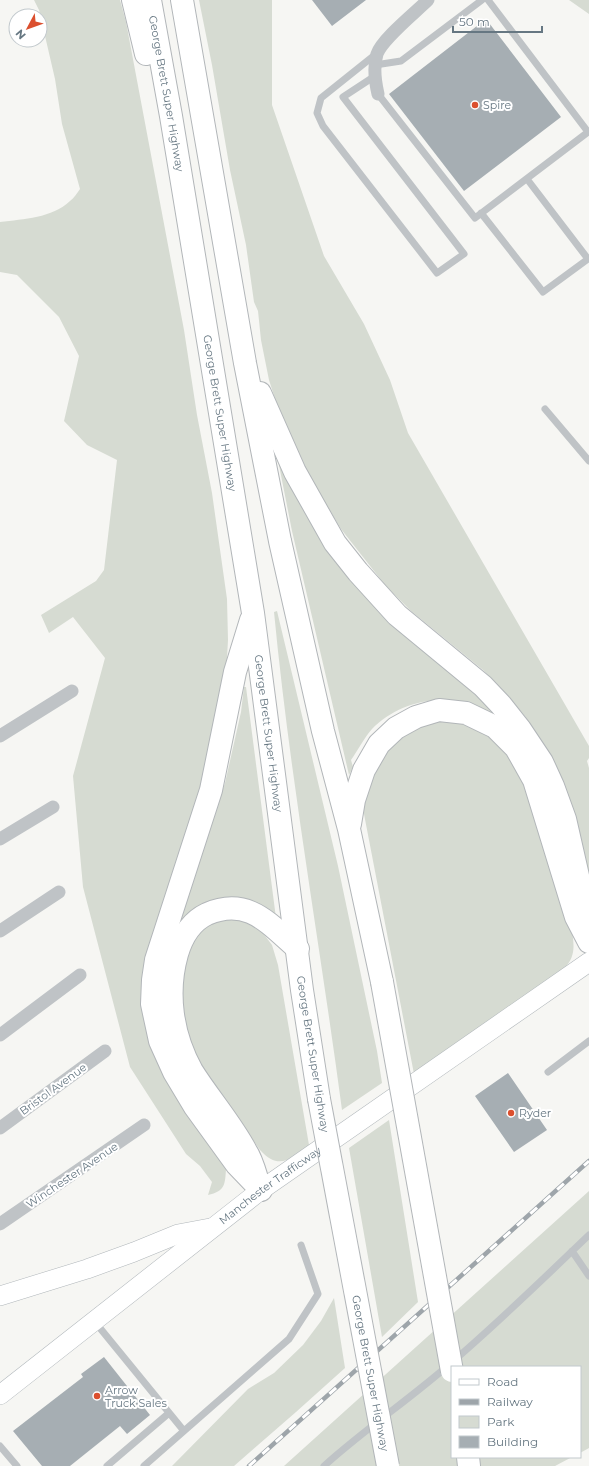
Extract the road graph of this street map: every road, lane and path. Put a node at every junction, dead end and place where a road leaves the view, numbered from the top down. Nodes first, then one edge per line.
1 (133, 0) edge
2 (150, 0) edge
3 (182, 0) edge
4 (428, 0) edge
5 (482, 0) edge
6 (488, 0) edge
7 (376, 64) junction
8 (335, 86) junction
9 (378, 94) joint
10 (343, 97) junction
11 (171, 116) junction
12 (526, 179) junction
13 (481, 213) junction
14 (246, 363) junction
15 (545, 409) dead end
16 (589, 461) edge
17 (253, 613) junction
18 (72, 692) dead end
19 (0, 736) edge
20 (53, 807) dead end
21 (350, 829) junction
22 (0, 839) edge
23 (59, 892) dead end
24 (586, 902) edge
25 (589, 924) edge
26 (0, 931) edge
27 (589, 942) edge
28 (298, 949) junction
29 (589, 962) edge
30 (80, 975) dead end
31 (0, 1035) edge
32 (589, 1041) edge
33 (105, 1051) dead end
34 (548, 1072) dead end
35 (144, 1126) dead end
36 (0, 1128) edge
37 (262, 1190) junction
38 (0, 1224) edge
39 (214, 1227) junction
40 (589, 1235) edge
41 (301, 1246) dead end
42 (572, 1251) junction
43 (589, 1276) edge
44 (0, 1296) edge
45 (95, 1322) junction
46 (451, 1366) edge
47 (2, 1389) edge
48 (169, 1414) junction
49 (184, 1431) junction
50 (0, 1446) edge
51 (17, 1466) edge
52 (107, 1466) edge
53 (144, 1466) edge
54 (324, 1466) edge
55 (388, 1466) edge

1 - 11 highway
2 - 11 highway, George Brett Super Highway
3 - 14 highway
4 - 7 street
5 - 7 lane
6 - 12 lane
7 - 8 lane
7 - 9 street
7 - 10 lane
8 - 10 lane
8 - 10 lane
9 - 13 lane
11 - 17 highway, George Brett Super Highway
12 - 13 lane
12 - 13 lane
14 - 21 highway
14 - 24 highway
15 - 16 lane
17 - 28 highway, George Brett Super Highway
17 - 37 highway
18 - 19 street
20 - 22 street
21 - 27 highway
21 - 46 highway, bridge
23 - 26 street
24 - 25 highway
28 - 37 highway
28 - 55 highway, George Brett Super Highway, bridge
29 - 37 main road, Manchester Trafficway
30 - 31 street
32 - 34 lane
33 - 36 street, Bristol Avenue
35 - 38 street, Winchester Avenue
37 - 39 main road, Manchester Trafficway
39 - 44 main road
39 - 45 main road, Manchester Trafficway
40 - 42 lane
41 - 49 lane
42 - 43 lane
42 - 54 lane
45 - 47 main road, Manchester Trafficway
45 - 48 lane
48 - 49 lane
48 - 52 lane
49 - 53 lane
50 - 51 lane

